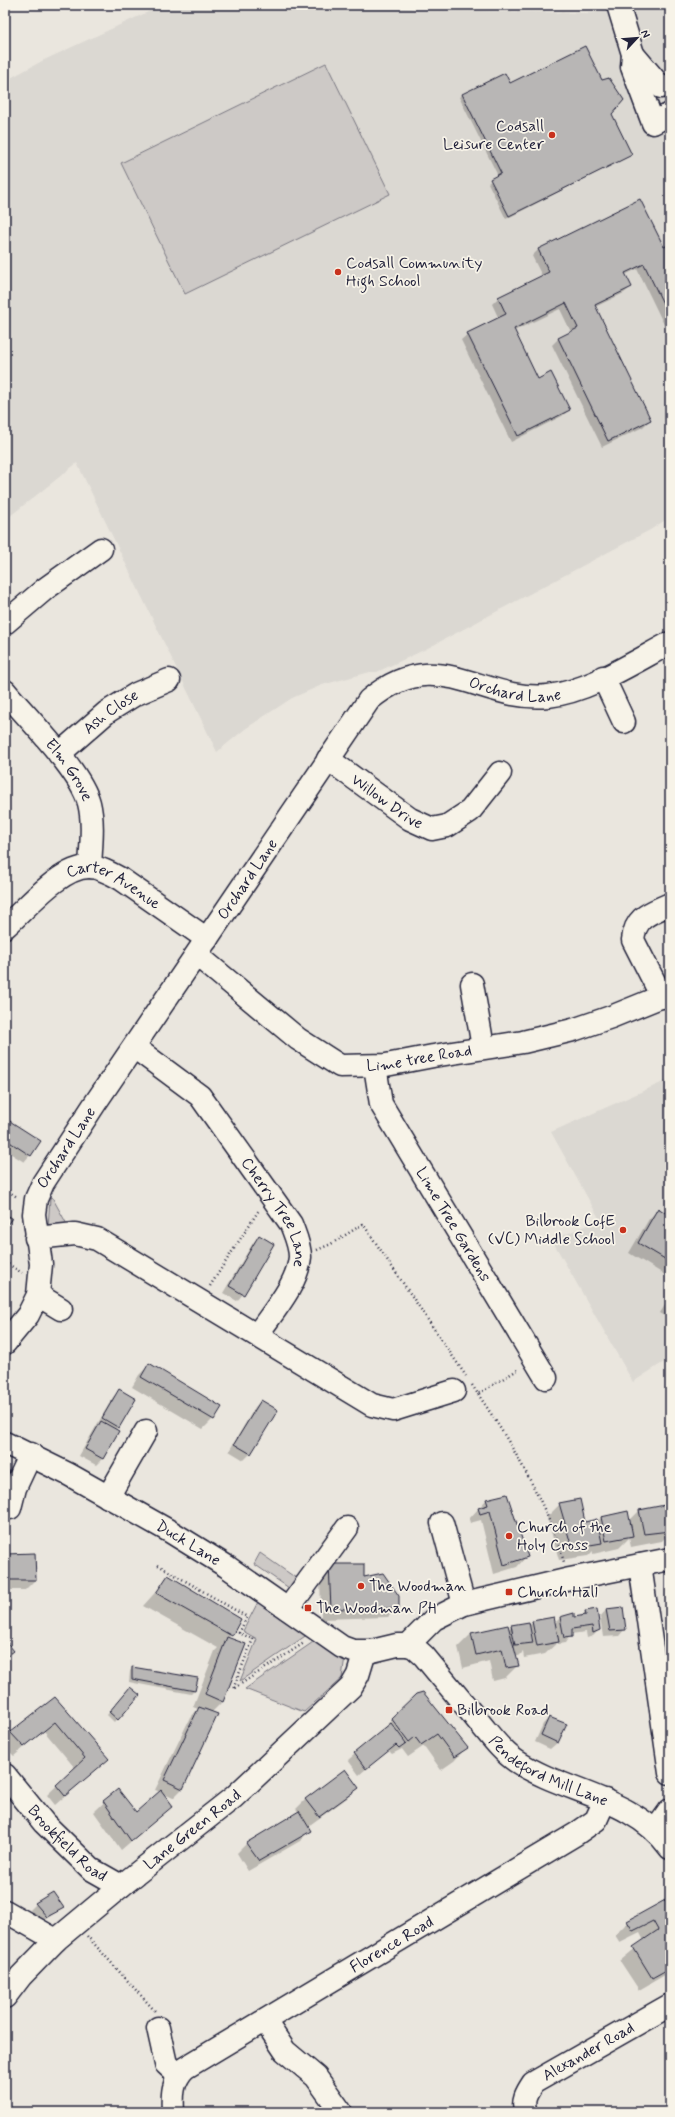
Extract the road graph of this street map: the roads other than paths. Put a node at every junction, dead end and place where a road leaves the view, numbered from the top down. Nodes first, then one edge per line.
1 (618, 5) edge
2 (633, 54) junction
3 (661, 87) dead end
4 (662, 118) edge
5 (101, 549) dead end
6 (5, 623) edge
7 (670, 644) edge
8 (603, 677) junction
9 (169, 680) dead end
10 (5, 691) edge
11 (624, 722) dead end
12 (59, 754) junction
13 (328, 759) junction
14 (500, 772) dead end
15 (90, 867) junction
16 (670, 904) edge
17 (5, 927) edge
18 (202, 947) junction
19 (472, 984) dead end
20 (666, 995) edge
21 (134, 1047) junction
22 (483, 1047) junction
23 (375, 1066) junction
24 (36, 1238) junction
25 (38, 1295) junction
26 (62, 1309) dead end
27 (257, 1335) junction
28 (5, 1344) edge
29 (546, 1378) dead end
30 (454, 1391) dead end
31 (146, 1431) dead end
32 (5, 1443) edge
33 (31, 1454) junction
34 (108, 1497) junction
35 (10, 1508) dead end
36 (442, 1522) dead end
37 (347, 1528) dead end
38 (670, 1559) edge
39 (640, 1565) junction
40 (464, 1604) junction
41 (288, 1609) junction
42 (408, 1645) junction
43 (365, 1652) junction
44 (670, 1773) edge
45 (5, 1775) edge
46 (605, 1800) junction
47 (670, 1810) edge
48 (655, 1831) junction
49 (670, 1848) edge
50 (121, 1886) junction
51 (5, 1911) edge
52 (56, 1940) junction
53 (5, 1997) edge
54 (670, 2005) edge
55 (265, 2021) junction
56 (158, 2028) road end
57 (176, 2080) junction
58 (174, 2112) edge
59 (341, 2112) edge
60 (526, 2112) edge

1 - 2 street
2 - 3 street
2 - 4 street
5 - 6 street
7 - 8 street, Orchard Lane
8 - 11 street
8 - 13 street, Orchard Lane
9 - 12 street, Ash Close
10 - 12 street, Elm Grove
12 - 15 street, Elm Grove
13 - 14 street, Willow Drive
13 - 18 street, Orchard Lane
15 - 17 street, Carter Avenue
15 - 18 street, Carter Avenue
16 - 20 street
18 - 21 street, Orchard Lane
18 - 23 street, Lime tree Road
19 - 22 street
20 - 22 street, Lime tree Road
21 - 24 street, Orchard Lane
21 - 27 street, Cherry Tree Lane
22 - 23 street, Lime tree Road
23 - 29 street, Lime Tree Gardens
24 - 25 street, Orchard Lane
24 - 27 street
25 - 26 street
25 - 28 street, Orchard Lane
27 - 30 street
31 - 34 street
32 - 33 street, Duck Lane
33 - 34 street, Duck Lane
33 - 35 street
34 - 41 street, Duck Lane
36 - 40 street
37 - 41 street
38 - 39 street
39 - 40 street
39 - 44 street
40 - 42 street
41 - 43 street, Duck Lane
42 - 43 street
42 - 46 street, Pendeford Mill Lane
43 - 50 street, Lane Green Road
45 - 50 street, Brookfield Road
46 - 48 street, Pendeford Mill Lane
46 - 55 street, Florence Road
47 - 48 street
48 - 49 street, Pendeford Mill Lane
50 - 52 street, Lane Green Road
51 - 52 street
52 - 53 street, Lane Green Road
54 - 60 street, Alexander Road
55 - 57 street, Florence Road
55 - 59 street
56 - 57 street
57 - 58 street

